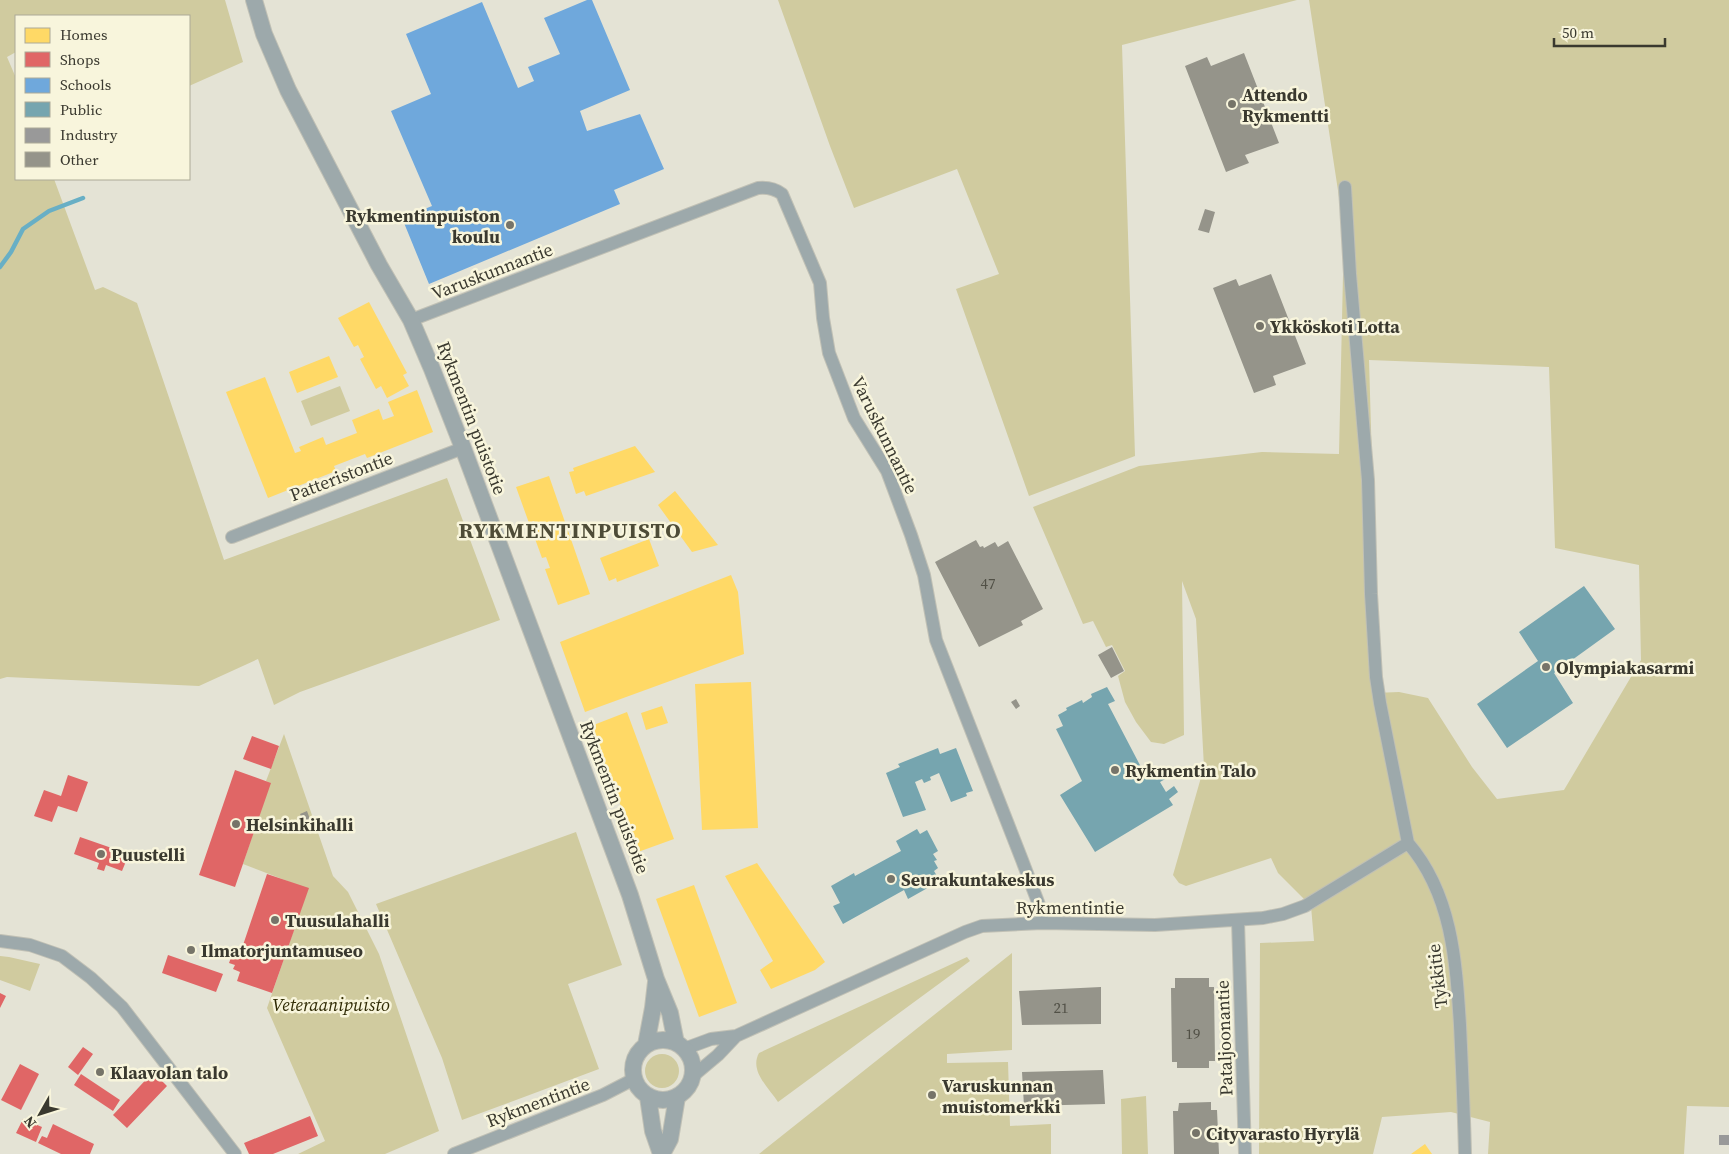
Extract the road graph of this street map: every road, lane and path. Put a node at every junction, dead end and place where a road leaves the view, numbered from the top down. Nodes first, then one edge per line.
1 (254, 0) edge
2 (1345, 187) dead end
3 (411, 320) junction
4 (463, 448) junction
5 (232, 537) dead end
6 (1408, 843) junction
7 (1238, 921) junction
8 (1042, 923) junction
9 (0, 941) edge
10 (656, 979) junction
11 (736, 1036) junction
12 (646, 1045) junction
13 (680, 1046) junction
14 (693, 1076) junction
15 (634, 1079) junction
16 (648, 1097) junction
17 (677, 1097) junction
18 (235, 1154) edge
19 (454, 1154) edge
20 (661, 1154) edge
21 (1245, 1154) edge
22 (1465, 1154) edge

1 - 3 street, Rykmentin puistotie
2 - 6 street, Tykkitie
3 - 4 street, Rykmentin puistotie
3 - 8 street, Varuskunnantie
4 - 5 street, Patteristontie
4 - 10 street, Rykmentin puistotie
6 - 7 street, Rykmentintie
6 - 22 street, Tykkitie
7 - 8 street, Rykmentintie
7 - 21 street, Pataljoonantie
8 - 11 street, Rykmentintie
9 - 18 street
10 - 12 street, Rykmentin puistotie
10 - 13 street, Rykmentin puistotie
11 - 13 street, Rykmentintie
11 - 14 street, Rykmentintie
12 - 13 street
12 - 15 street
13 - 14 street
14 - 17 street
15 - 16 street
15 - 19 street, Rykmentintie
16 - 17 street
16 - 20 street
17 - 20 street

